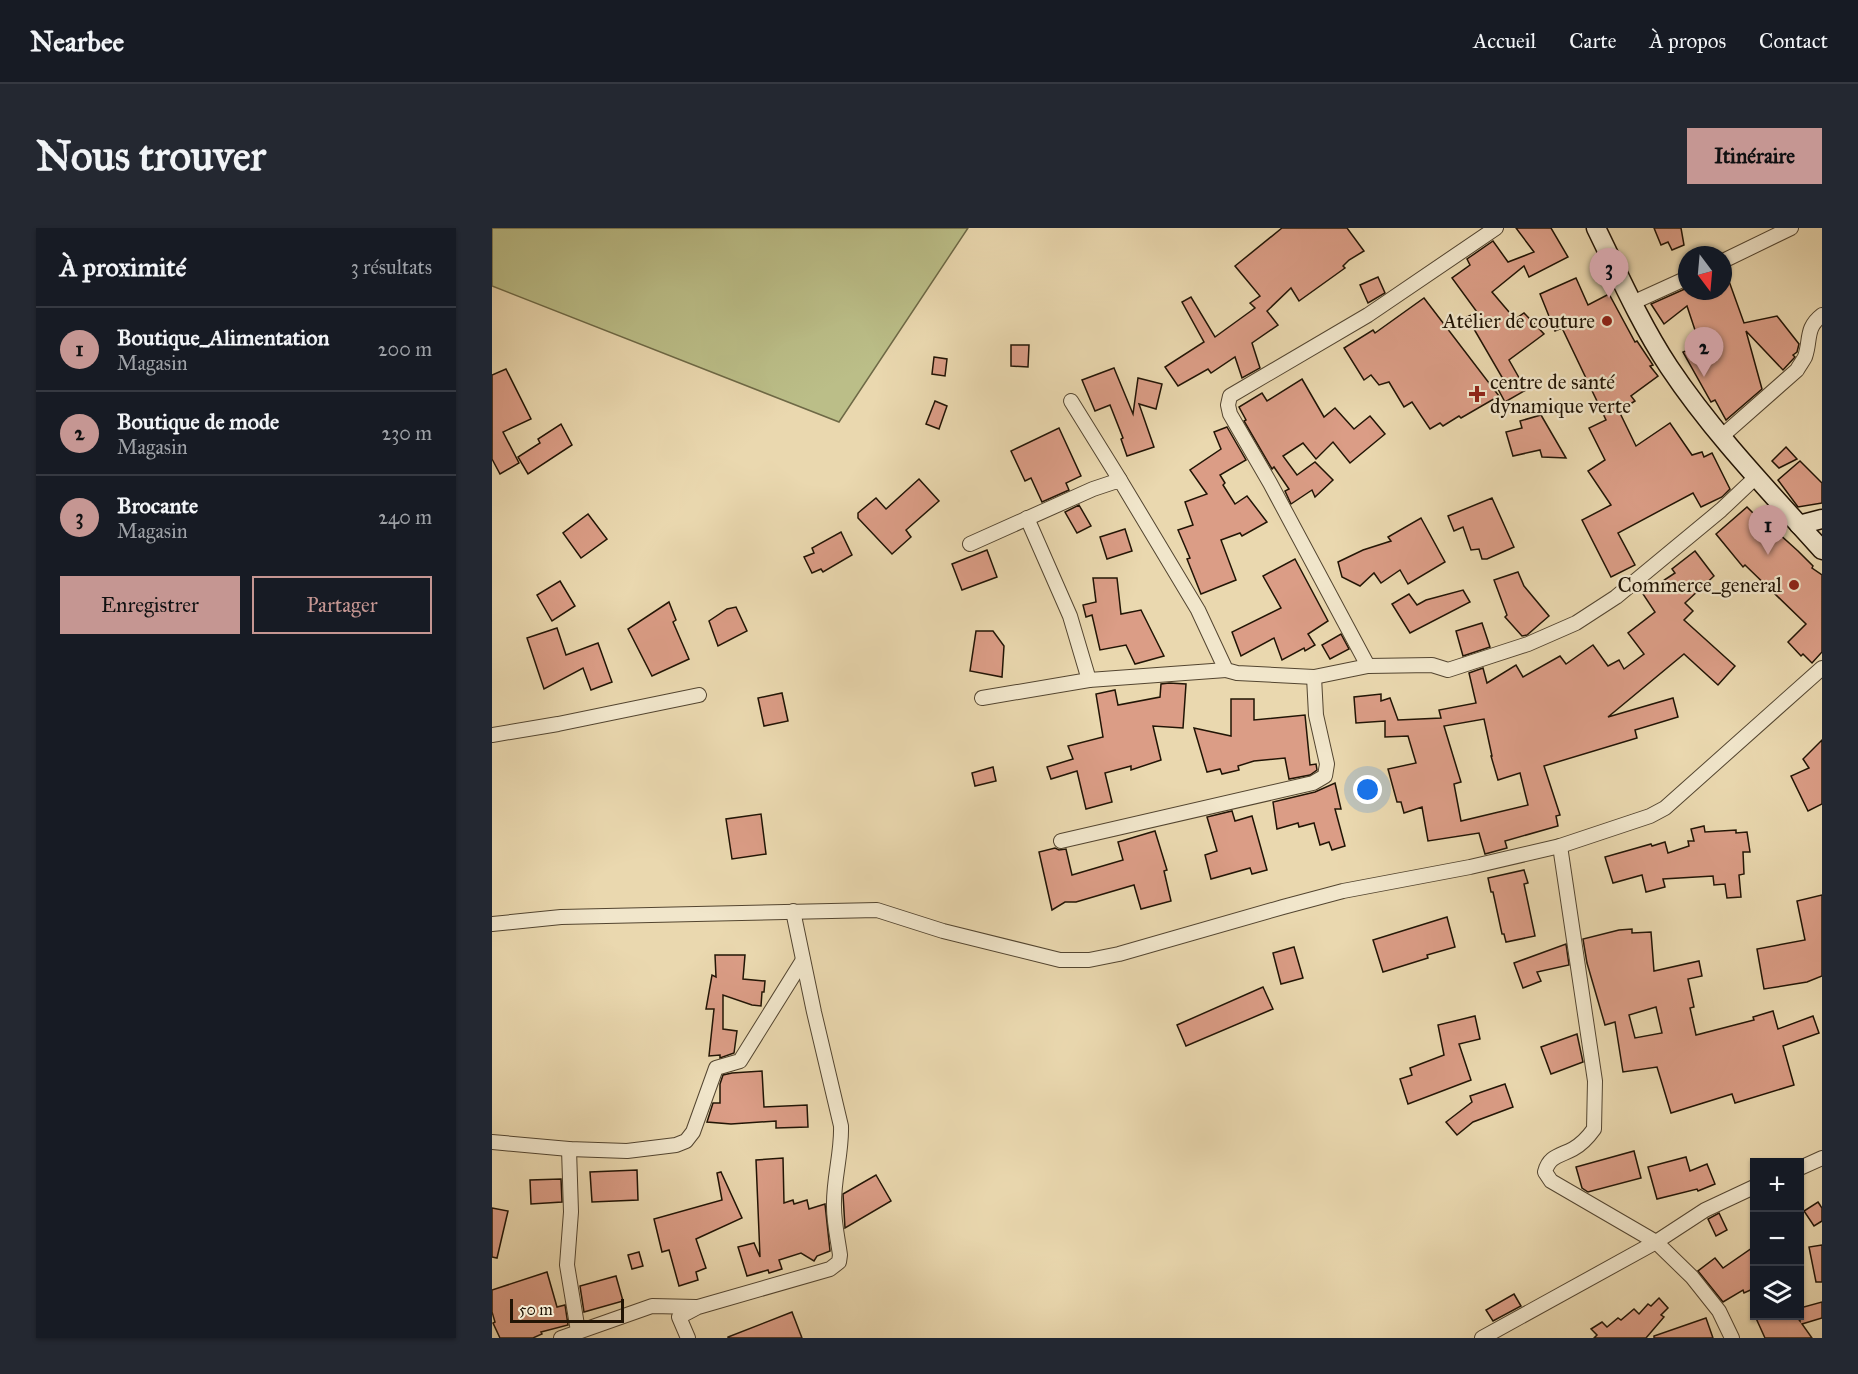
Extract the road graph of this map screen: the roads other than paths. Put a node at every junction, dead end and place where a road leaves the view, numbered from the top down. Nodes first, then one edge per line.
1 (1496, 228) edge
2 (1596, 228) edge
3 (1791, 228) edge
4 (1732, 257) edge
5 (1678, 282) edge
6 (1632, 303) junction
7 (1822, 315) edge
8 (1071, 401) dead end
9 (1721, 437) junction
10 (1756, 477) junction
11 (1120, 480) junction
12 (1027, 518) junction
13 (1822, 519) edge
14 (1799, 525) junction
15 (970, 544) dead end
16 (1822, 550) edge
17 (1368, 666) junction
18 (1822, 668) edge
19 (1226, 670) junction
20 (1314, 677) junction
21 (1089, 680) junction
22 (699, 695) dead end
23 (982, 698) dead end
24 (492, 735) edge
25 (1062, 841) dead end
26 (1560, 846) junction
27 (794, 911) junction
28 (492, 924) edge
29 (803, 960) junction
30 (492, 1142) edge
31 (569, 1149) junction
32 (1822, 1158) edge
33 (1804, 1166) edge
34 (1750, 1189) edge
35 (1656, 1242) junction
36 (698, 1307) junction
37 (578, 1331) junction
38 (561, 1338) edge
39 (688, 1338) edge
40 (1482, 1338) edge
41 (1732, 1338) edge

1 - 17 street
2 - 6 main road
3 - 4 street
5 - 6 street
6 - 9 main road
7 - 9 street
8 - 11 street
9 - 10 main road
10 - 14 main road
10 - 17 street
11 - 12 street
11 - 19 street
12 - 15 street
12 - 21 street
13 - 14 main road
14 - 16 main road
17 - 20 street
18 - 26 street
19 - 20 street
19 - 21 street
20 - 25 street
21 - 23 street
22 - 24 street
26 - 27 street
26 - 35 street
27 - 28 street
27 - 29 street
29 - 31 street
29 - 36 street
30 - 31 street
31 - 37 street
32 - 33 street
34 - 35 street
35 - 40 street
35 - 41 street
36 - 37 street
36 - 39 street
37 - 38 street

